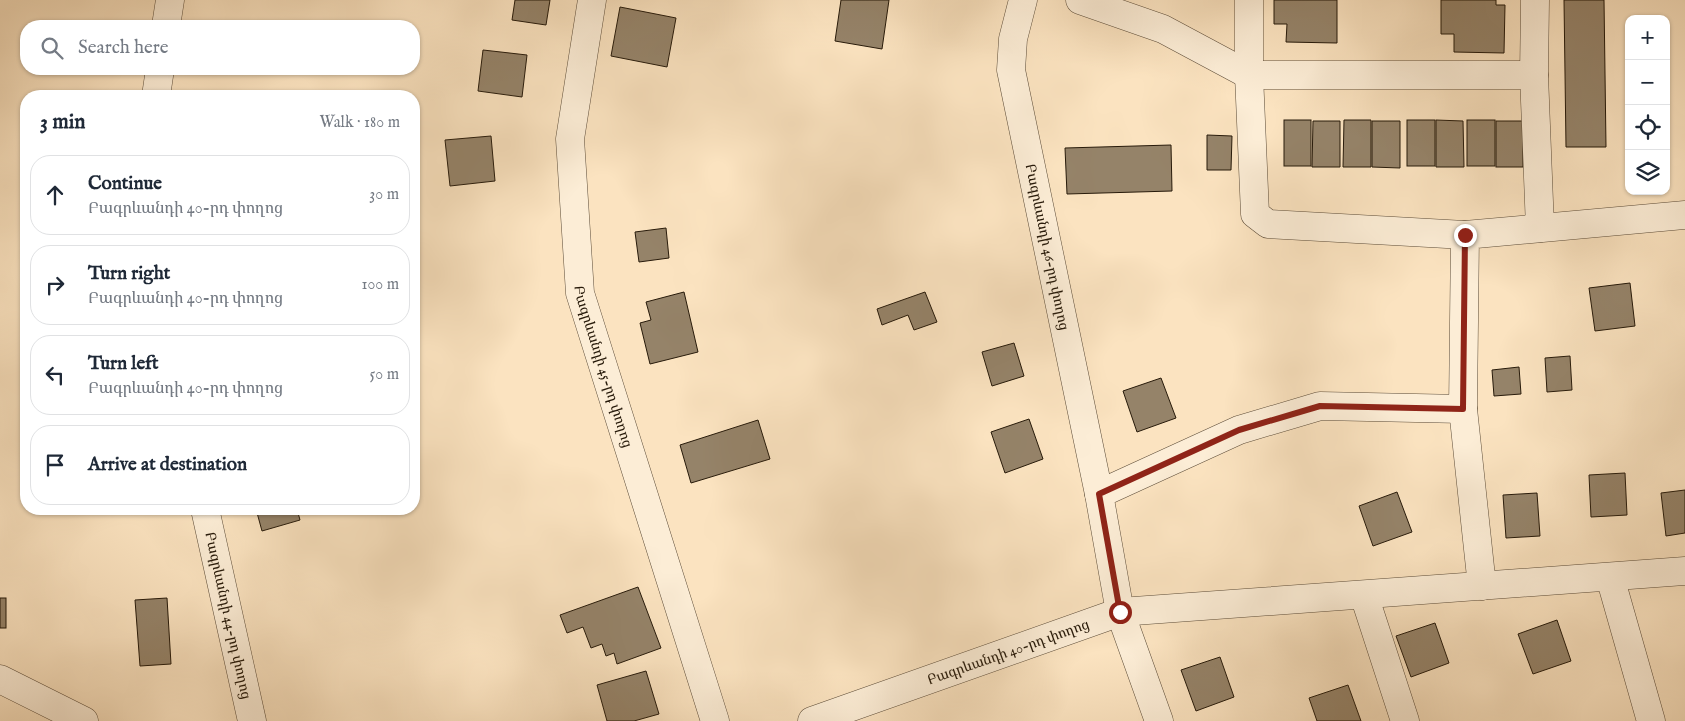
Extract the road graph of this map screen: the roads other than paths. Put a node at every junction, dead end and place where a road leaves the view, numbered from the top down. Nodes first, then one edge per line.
1 (170, 0) edge
2 (592, 0) edge
3 (1023, 0) edge
4 (1080, 0) edge
5 (1249, 0) edge
6 (1535, 0) edge
7 (167, 20) edge
8 (159, 75) edge
9 (1249, 75) junction
10 (1534, 75) junction
11 (157, 90) edge
12 (1685, 215) edge
13 (1540, 228) junction
14 (1465, 235) junction
15 (1463, 409) junction
16 (1099, 494) junction
17 (206, 515) edge
18 (1685, 571) edge
19 (1610, 577) junction
20 (1482, 586) junction
21 (1364, 595) junction
22 (1120, 612) junction
23 (0, 679) edge
24 (84, 721) edge
25 (252, 721) edge
26 (715, 721) edge
27 (812, 721) edge
28 (1159, 721) edge
29 (1405, 721) edge
30 (1651, 721) edge

1 - 7 street
2 - 26 street, Բագրևանդի 45-րդ փողոց
3 - 16 street, Բագրևանդի 46-րդ փողոց
4 - 9 street
5 - 9 street
6 - 10 street
8 - 11 street
9 - 10 street
9 - 14 street
10 - 13 street
12 - 13 street
13 - 14 street
14 - 15 street
15 - 16 street
15 - 20 street
16 - 22 street
17 - 25 street, Բագրևանդի 44-րդ փողոց
18 - 19 street, Բագրևանդի 40-րդ փողոց
19 - 20 street, Բագրևանդի 40-րդ փողոց
19 - 30 street
20 - 21 street, Բագրևանդի 40-րդ փողոց
21 - 22 street, Բագրևանդի 40-րդ փողոց
21 - 29 street
22 - 27 street, Բագրևանդի 40-րդ փողոց
22 - 28 street
23 - 24 street

